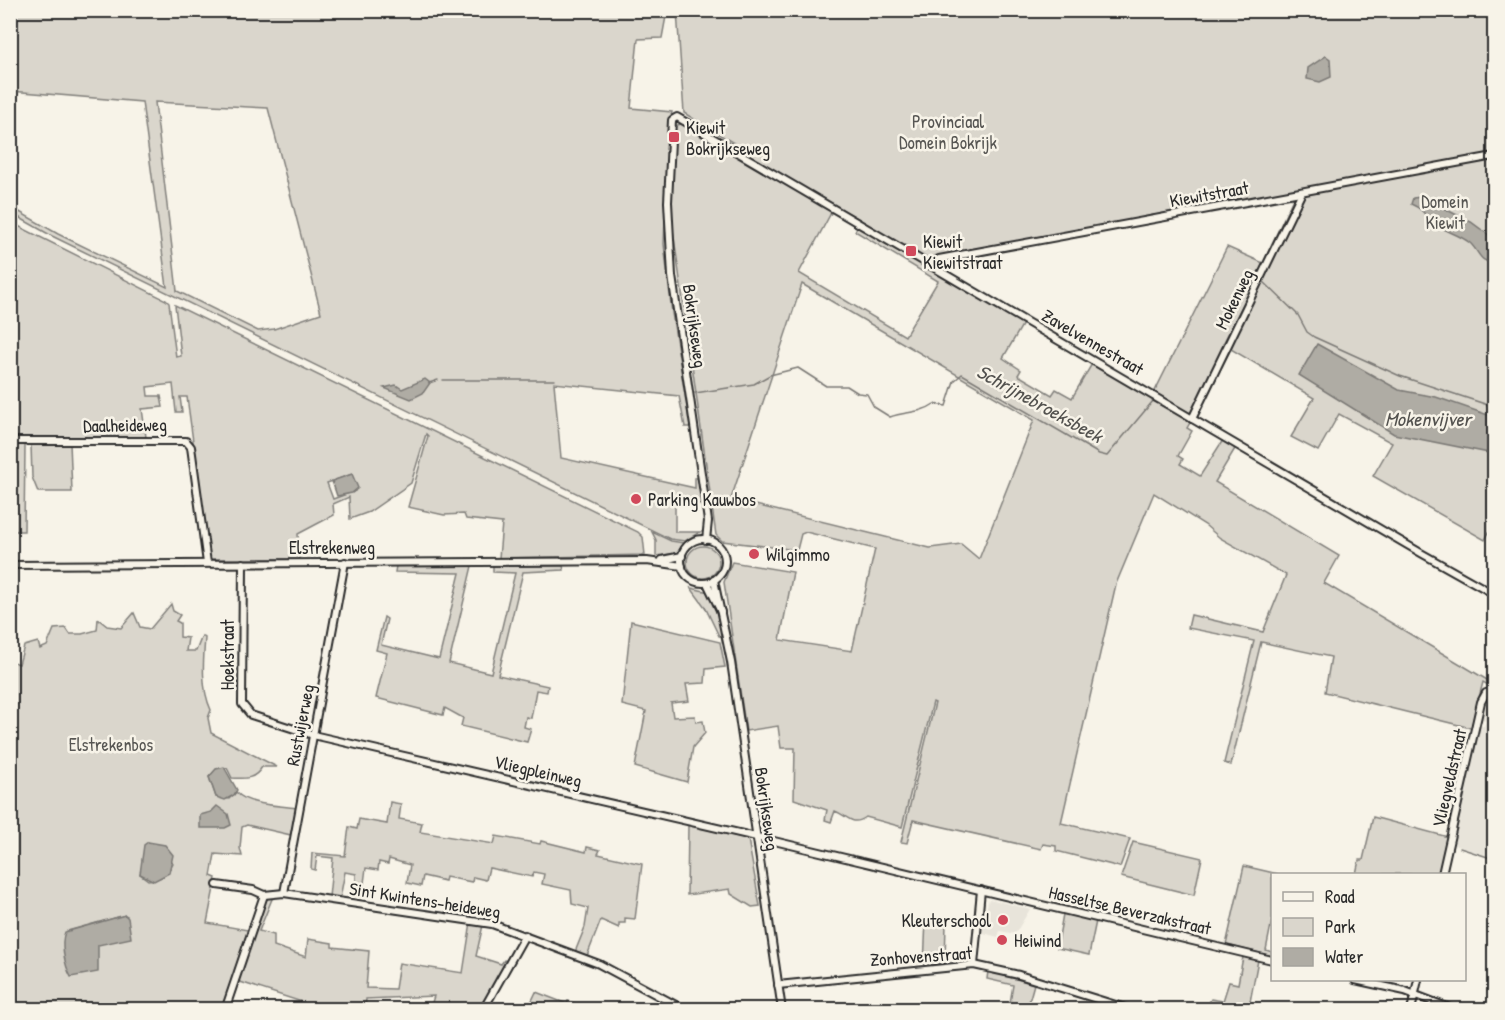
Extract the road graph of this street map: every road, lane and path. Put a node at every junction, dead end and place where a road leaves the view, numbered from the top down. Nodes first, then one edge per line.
1 (677, 117) joint
2 (1494, 156) edge
3 (1302, 192) junction
4 (929, 264) junction
5 (1192, 418) junction
6 (10, 441) edge
7 (706, 540) junction
8 (682, 556) junction
9 (655, 561) junction
10 (345, 562) junction
11 (207, 563) junction
12 (243, 563) junction
13 (10, 565) edge
14 (682, 566) junction
15 (714, 580) junction
16 (707, 583) junction
17 (1494, 594) edge
18 (722, 613) junction
19 (1492, 691) edge
20 (313, 735) junction
21 (756, 837) junction
22 (1442, 873) edge
23 (217, 885) dead end
24 (981, 890) junction
25 (284, 892) junction
26 (264, 895) junction
27 (525, 935) junction
28 (1271, 960) edge
29 (974, 965) junction
30 (1359, 981) edge
31 (1418, 981) edge
32 (778, 985) junction
33 (1415, 995) junction
34 (225, 1010) edge
35 (483, 1010) edge
36 (685, 1010) edge
37 (782, 1010) edge
38 (1132, 1010) edge
39 (1411, 1010) edge
40 (1455, 1010) edge

1 - 4 street, Zavelvennestraat
1 - 7 street, Bokrijkseweg
2 - 3 street, Kiewitstraat
3 - 4 street, Kiewitstraat
3 - 5 street, Mokenweg
4 - 5 street, Zavelvennestraat
5 - 17 street, Zavelvennestraat
6 - 11 street, Daalheideweg
7 - 8 street
7 - 15 street
8 - 9 street, Elstrekenweg
8 - 14 street
9 - 10 street, Elstrekenweg
9 - 14 street, Elstrekenweg
10 - 12 street, Elstrekenweg
10 - 20 street, Rustwijerweg
11 - 12 street, Elstrekenweg
11 - 13 street, Elstrekenweg
12 - 20 street, Hoekstraat
14 - 16 street
15 - 16 street
15 - 18 street, Bokrijkseweg
16 - 18 street, Bokrijkseweg
18 - 21 street, Bokrijkseweg
19 - 22 street, Vliegveldstraat
20 - 21 street, Vliegpleinweg
20 - 25 street, Rustwijerweg
21 - 24 street, Hasseltse Beverzakstraat
21 - 32 street, Bokrijkseweg
23 - 26 street, Sint Kwintens-heideweg
24 - 28 street, Hasseltse Beverzakstraat
24 - 29 street
25 - 26 street, Sint Kwintens-heideweg
25 - 27 street, Sint Kwintens-heideweg
26 - 34 street
27 - 35 street
27 - 36 street, Sint Kwintens-heideweg
29 - 32 street, Zonhovenstraat
29 - 38 street, Zonhovenstraat
30 - 33 street
31 - 33 street
32 - 37 street, Bokrijkseweg
33 - 39 street
33 - 40 street

